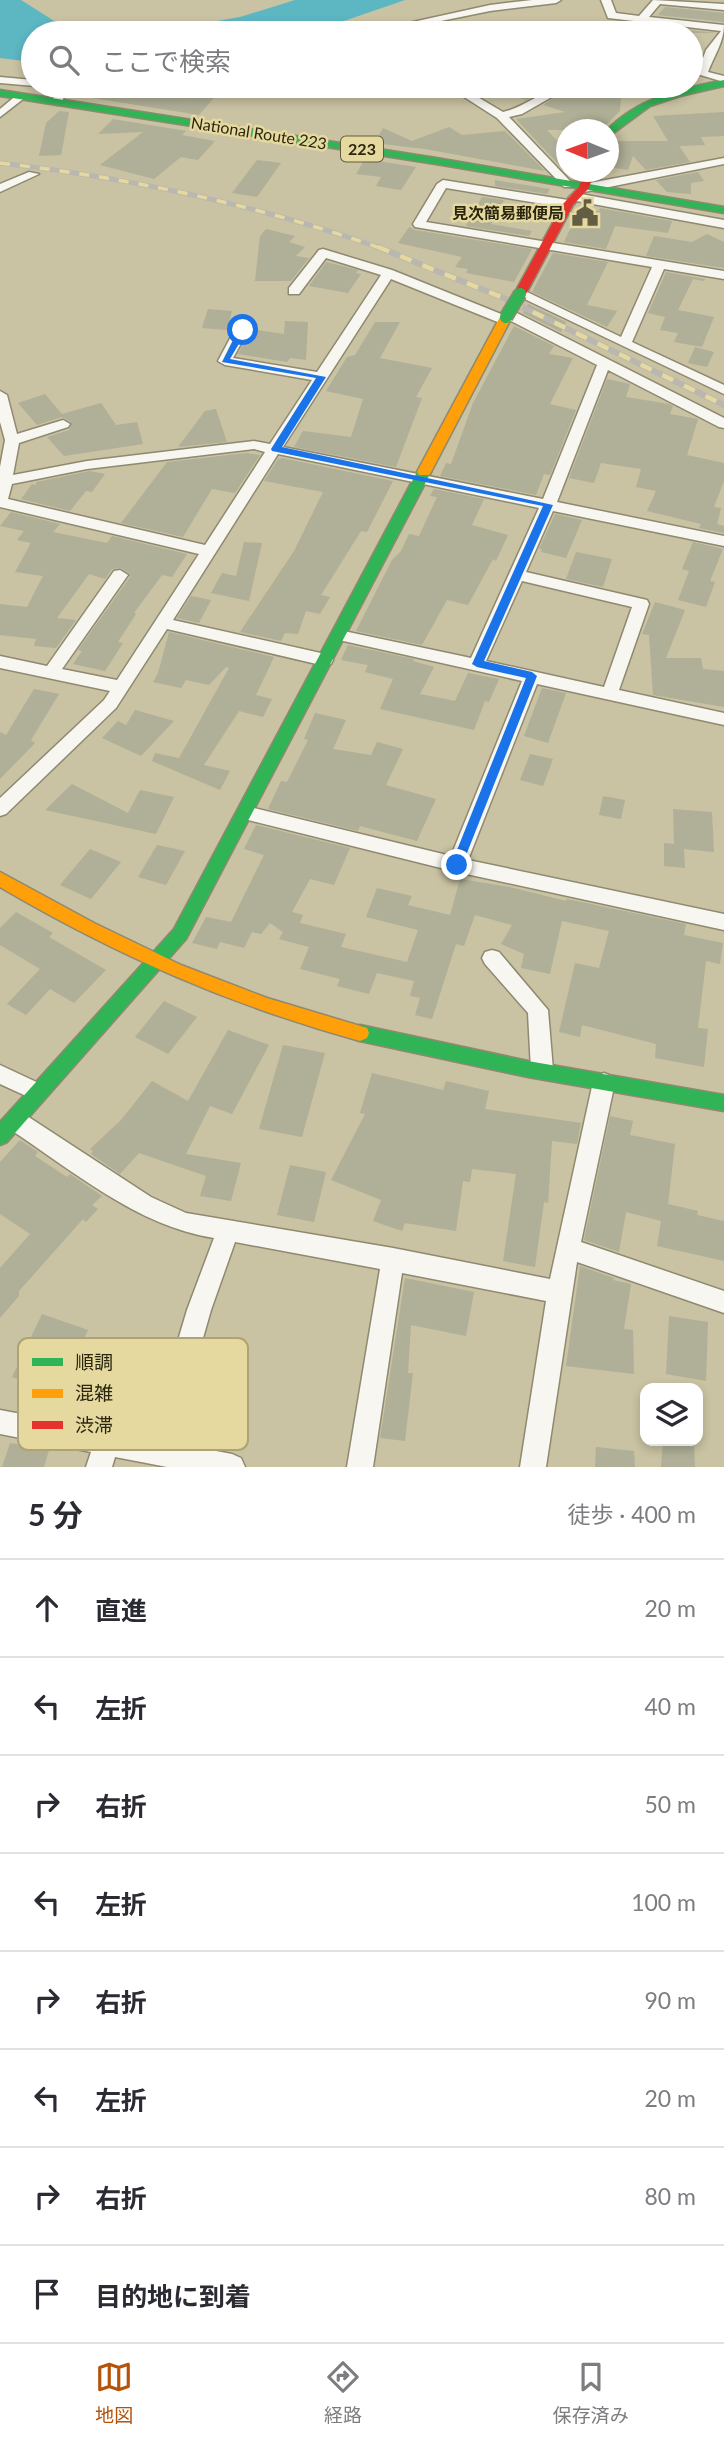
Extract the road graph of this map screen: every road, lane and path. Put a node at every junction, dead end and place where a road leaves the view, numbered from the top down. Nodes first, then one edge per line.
1 (556, 0) edge
2 (606, 0) edge
3 (716, 0) edge
4 (724, 1) edge
5 (724, 7) edge
6 (641, 20) junction
7 (427, 21) edge
8 (651, 21) edge
9 (703, 26) edge
10 (724, 28) edge
11 (724, 33) edge
12 (703, 63) edge
13 (703, 76) edge
14 (0, 80) edge
15 (724, 81) edge
16 (21, 82) edge
17 (703, 86) edge
18 (0, 93) edge
19 (21, 96) edge
20 (21, 97) edge
21 (34, 98) edge
22 (58, 98) edge
23 (472, 98) edge
24 (543, 98) edge
25 (661, 98) edge
26 (57, 102) junction
27 (0, 114) edge
28 (501, 116) junction
29 (619, 119) edge
30 (724, 161) edge
31 (33, 174) dead end
32 (582, 182) edge
33 (0, 188) edge
34 (574, 193) junction
35 (724, 210) edge
36 (724, 223) edge
37 (548, 245) junction
38 (659, 265) junction
39 (387, 273) junction
40 (724, 275) edge
41 (294, 291) dead end
42 (520, 294) junction
43 (506, 317) junction
44 (243, 330) dead end
45 (625, 344) junction
46 (604, 363) junction
47 (321, 377) junction
48 (724, 390) edge
49 (0, 396) edge
50 (724, 424) edge
51 (63, 425) dead end
52 (12, 440) junction
53 (276, 449) junction
54 (421, 479) junction
55 (5, 481) junction
56 (0, 501) edge
57 (548, 505) junction
58 (724, 541) edge
59 (209, 551) junction
60 (120, 575) dead end
61 (516, 575) junction
62 (163, 623) junction
63 (339, 635) junction
64 (326, 660) junction
65 (0, 662) edge
66 (477, 664) junction
67 (51, 673) junction
68 (532, 676) junction
69 (120, 687) junction
70 (610, 694) junction
71 (724, 719) edge
72 (0, 809) edge
73 (246, 813) junction
74 (457, 865) junction
75 (0, 879) edge
76 (724, 922) edge
77 (492, 958) dead end
78 (156, 964) junction
79 (542, 1070) junction
80 (0, 1074) edge
81 (604, 1082) junction
82 (37, 1092) junction
83 (724, 1102) edge
84 (8, 1128) edge
85 (228, 1230) junction
86 (569, 1249) junction
87 (393, 1259) junction
88 (559, 1292) junction
89 (724, 1302) edge
90 (191, 1338) edge
91 (0, 1422) edge
92 (18, 1428) edge
93 (158, 1452) joint
94 (101, 1455) edge
95 (232, 1467) edge
96 (360, 1467) edge
97 (533, 1467) edge

1 - 7 street
2 - 6 street
3 - 4 street
5 - 6 street
6 - 8 street
9 - 10 street
11 - 12 street
13 - 15 street
14 - 16 street
15 - 17 main road
18 - 19 main road, National Route 223 / 223
20 - 27 street
21 - 26 main road, National Route 223 / 223
22 - 26 street
23 - 28 street
24 - 28 street
25 - 29 main road
26 - 34 main road, National Route 223 / 223
28 - 34 street
30 - 34 street
31 - 33 street
32 - 34 main road
34 - 35 main road, National Route 223 / 223
34 - 36 street
34 - 37 main road
34 - 37 street
37 - 38 street
37 - 42 main road
38 - 40 street
38 - 45 street
39 - 41 street
39 - 43 street
39 - 47 street
42 - 43 main road, bridge
42 - 45 street
43 - 46 street
43 - 54 main road
44 - 47 street
45 - 48 street
46 - 50 street
46 - 57 street
47 - 53 street
49 - 52 street
51 - 52 street
52 - 55 street
53 - 54 street
53 - 55 street
53 - 59 street
54 - 57 street
54 - 63 main road
55 - 56 street
56 - 59 street
57 - 58 street
57 - 61 street
59 - 62 street
60 - 67 street
61 - 66 street
61 - 70 street
62 - 64 street
62 - 69 street
63 - 64 main road
63 - 66 street
64 - 73 main road
65 - 67 street
66 - 68 street
67 - 69 street
68 - 70 street
68 - 74 street
69 - 72 street
70 - 71 street
73 - 74 street
73 - 78 main road
74 - 76 street
75 - 78 main road
77 - 79 street
78 - 79 main road
78 - 82 main road
79 - 81 main road
80 - 82 street
81 - 83 main road
81 - 86 street
82 - 84 main road
84 - 85 street
85 - 87 street
85 - 90 street
86 - 88 street
86 - 89 street
87 - 88 street
87 - 96 street
88 - 97 street
91 - 92 street
93 - 94 street
93 - 95 street

